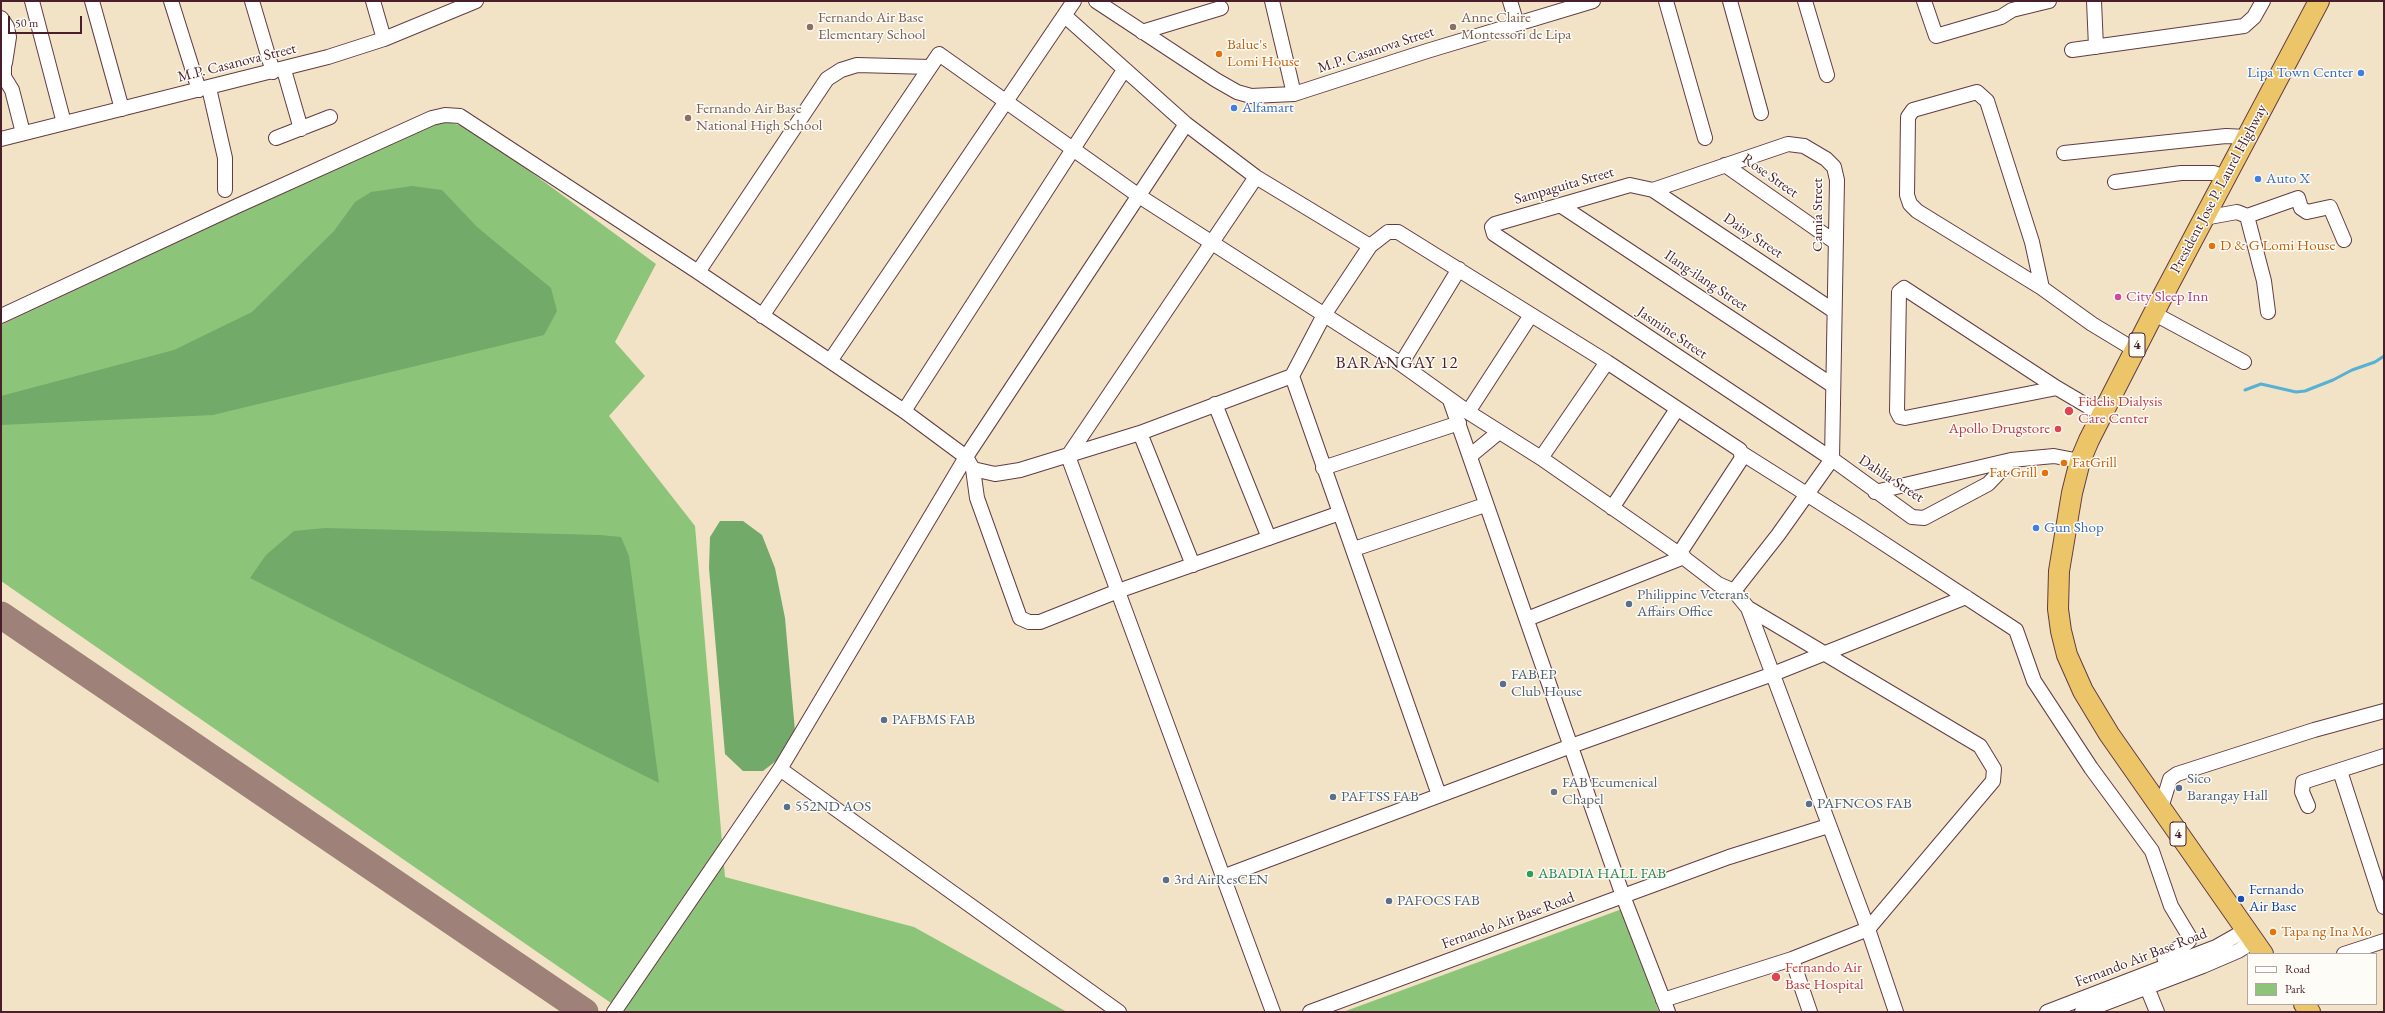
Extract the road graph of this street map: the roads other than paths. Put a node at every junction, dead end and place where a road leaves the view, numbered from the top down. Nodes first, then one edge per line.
1 (32, 1) edge
2 (92, 1) edge
3 (171, 1) edge
4 (252, 1) edge
5 (373, 1) edge
6 (476, 1) edge
7 (1074, 1) edge
8 (1096, 1) edge
9 (1272, 1) edge
10 (1510, 1) edge
11 (1593, 1) edge
12 (1666, 1) edge
13 (1730, 1) edge
14 (1805, 1) edge
15 (1924, 1) edge
16 (2049, 1) edge
17 (2094, 1) edge
18 (2262, 1) edge
19 (2319, 1) edge
20 (1221, 8) dead end
21 (1064, 16) junction
22 (1, 18) edge
23 (1517, 24) junction
24 (1142, 32) junction
25 (384, 39) junction
26 (2096, 47) junction
27 (2072, 50) dead end
28 (3, 57) edge
29 (930, 67) junction
30 (1124, 70) junction
31 (279, 71) junction
32 (1827, 75) dead end
33 (204, 89) junction
34 (1294, 94) junction
35 (1006, 103) junction
36 (122, 109) junction
37 (1761, 113) dead end
38 (330, 117) dead end
39 (64, 123) junction
40 (1186, 124) junction
41 (301, 129) junction
42 (23, 133) junction
43 (2246, 137) junction
44 (276, 138) dead end
45 (1705, 138) dead end
46 (1, 139) edge
47 (1074, 150) junction
48 (2064, 153) dead end
49 (1725, 165) junction
50 (1256, 177) junction
51 (2225, 177) junction
52 (2115, 182) dead end
53 (225, 190) dead end
54 (1653, 190) junction
55 (1140, 196) junction
56 (1560, 205) junction
57 (2247, 216) junction
58 (2204, 218) junction
59 (1494, 234) joint
60 (2344, 240) dead end
61 (1835, 242) junction
62 (1210, 243) junction
63 (1370, 246) junction
64 (1458, 269) junction
65 (698, 272) junction
66 (2042, 288) junction
67 (1834, 311) junction
68 (2268, 312) dead end
69 (2153, 313) junction
70 (1324, 315) junction
71 (1531, 315) junction
72 (1, 316) edge
73 (762, 316) junction
74 (2135, 350) junction
75 (830, 361) junction
76 (1607, 362) junction
77 (2244, 362) dead end
78 (1401, 364) junction
79 (1292, 376) junction
80 (1832, 385) junction
81 (2057, 388) junction
82 (1215, 404) junction
83 (1677, 409) junction
84 (904, 411) junction
85 (2101, 414) junction
86 (1463, 417) junction
87 (1499, 432) junction
88 (1140, 433) junction
89 (1743, 454) junction
90 (1068, 456) junction
91 (1470, 456) junction
92 (1540, 458) junction
93 (1832, 459) junction
94 (2011, 460) junction
95 (2080, 461) junction
96 (970, 463) junction
97 (1323, 468) junction
98 (1875, 492) junction
99 (1808, 494) junction
100 (1485, 505) junction
101 (1612, 508) junction
102 (1340, 514) junction
103 (1269, 538) junction
104 (1354, 549) junction
105 (1682, 555) junction
106 (1193, 565) junction
107 (1118, 591) junction
108 (1734, 591) junction
109 (1966, 597) junction
110 (1748, 608) junction
111 (1527, 619) junction
112 (1823, 654) junction
113 (1773, 674) junction
114 (2384, 711) edge
115 (1571, 746) junction
116 (2384, 756) edge
117 (780, 769) junction
118 (2340, 770) junction
119 (1439, 796) junction
120 (2308, 806) dead end
121 (2161, 808) junction
122 (1828, 826) junction
123 (1224, 876) junction
124 (1623, 896) junction
125 (2384, 907) edge
126 (1868, 929) junction
127 (2384, 941) edge
128 (2254, 942) edge
129 (2347, 953) edge
130 (1792, 959) junction
131 (2167, 973) junction
132 (2145, 982) junction
133 (1666, 1006) edge
134 (2051, 1011) edge
135 (614, 1012) edge
136 (1119, 1012) edge
137 (1273, 1012) edge
138 (1310, 1012) edge
139 (1810, 1012) edge
140 (1896, 1012) edge
141 (2082, 1012) edge
142 (2157, 1012) edge

1 - 39 street
2 - 36 street
3 - 33 street
4 - 31 street
5 - 25 street
6 - 25 street, M.P. Casanova Street
7 - 21 street
8 - 24 street, M.P. Casanova Street
9 - 34 street
10 - 23 street
11 - 23 street, M.P. Casanova Street
12 - 45 street
13 - 37 street
14 - 32 street
15 - 16 street
17 - 26 street
18 - 26 street
19 - 43 highway, President Jose P. Laurel Highway / 4
20 - 24 street
21 - 30 street
21 - 35 street
22 - 28 street
23 - 34 street, M.P. Casanova Street
24 - 34 street, M.P. Casanova Street
25 - 31 street, M.P. Casanova Street
26 - 27 street
28 - 42 street
29 - 35 street
29 - 65 street
29 - 73 street
30 - 40 street
30 - 47 street
31 - 33 street, M.P. Casanova Street
31 - 41 street
33 - 36 street, M.P. Casanova Street
33 - 53 street
35 - 47 street
35 - 75 street
36 - 39 street, M.P. Casanova Street
38 - 41 street
39 - 42 street, M.P. Casanova Street
40 - 50 street
40 - 55 street
41 - 44 street
42 - 46 street, M.P. Casanova Street
43 - 48 street
43 - 51 highway, President Jose P. Laurel Highway / 4
47 - 55 street
47 - 84 street
49 - 54 street, Camia Street
49 - 61 street, Rose Street
49 - 61 street, Camia Street
50 - 62 street
50 - 63 street
51 - 52 street
51 - 58 highway, President Jose P. Laurel Highway / 4
54 - 56 street, Sampaguita Street
54 - 67 street, Daisy Street
55 - 62 street
55 - 96 street
56 - 59 street, Sampaguita Street
56 - 80 street, Ilang-ilang Street
57 - 58 street
57 - 60 street
57 - 68 street
58 - 69 highway, President Jose P. Laurel Highway / 4
59 - 93 street, Jasmine Street
61 - 67 street, Camia Street
62 - 70 street
62 - 90 street
63 - 64 street
63 - 70 street
64 - 71 street
64 - 78 street
65 - 72 street
65 - 73 street
66 - 66 street
66 - 74 street
67 - 80 street, Camia Street
69 - 74 highway, President Jose P. Laurel Highway / 4
69 - 77 street
70 - 78 street
70 - 79 street
71 - 76 street
71 - 86 street
73 - 75 street
74 - 85 highway, President Jose P. Laurel Highway / 4
75 - 84 street
76 - 83 street
76 - 92 street
78 - 86 street
79 - 82 street
79 - 97 street
80 - 93 street, Camia Street
81 - 81 street
81 - 85 street
82 - 88 street
82 - 103 street
83 - 89 street
83 - 101 street
84 - 96 street
85 - 95 highway, President Jose P. Laurel Highway / 4
86 - 87 street
86 - 91 street
86 - 97 street
87 - 91 street
87 - 92 street
88 - 90 street
88 - 106 street
89 - 99 street
89 - 105 street
90 - 96 street
90 - 107 street
91 - 100 street
92 - 101 street
93 - 98 street, Dahlia Street
93 - 99 street
94 - 95 street
94 - 98 street
94 - 98 street, Dahlia Street
95 - 121 highway, President Jose P. Laurel Highway / 4
96 - 107 street
96 - 117 street
97 - 102 street
99 - 108 street
99 - 109 street
100 - 104 street
100 - 111 street
101 - 105 street
102 - 103 street
102 - 104 street
103 - 106 street
104 - 119 street
105 - 108 street
105 - 111 street
106 - 107 street
107 - 123 street
108 - 110 street
109 - 112 street
109 - 131 street
110 - 112 street
110 - 113 street
111 - 115 street
112 - 113 street
112 - 126 street
113 - 115 street
113 - 122 street
114 - 121 street
115 - 119 street
115 - 124 street
116 - 118 street
117 - 135 street
117 - 136 street
118 - 120 street
118 - 125 street
119 - 123 street
121 - 128 highway, President Jose P. Laurel Highway / 4
122 - 124 street, Fernando Air Base Road
122 - 126 street
123 - 137 street
124 - 133 street
124 - 138 street, Fernando Air Base Road
126 - 130 street
126 - 140 street
127 - 129 street
128 - 131 street, Fernando Air Base Road
130 - 133 street
130 - 139 street
131 - 132 street, Fernando Air Base Road
132 - 134 street, Fernando Air Base Road
132 - 141 street, Fernando Air Base Road
132 - 142 street

